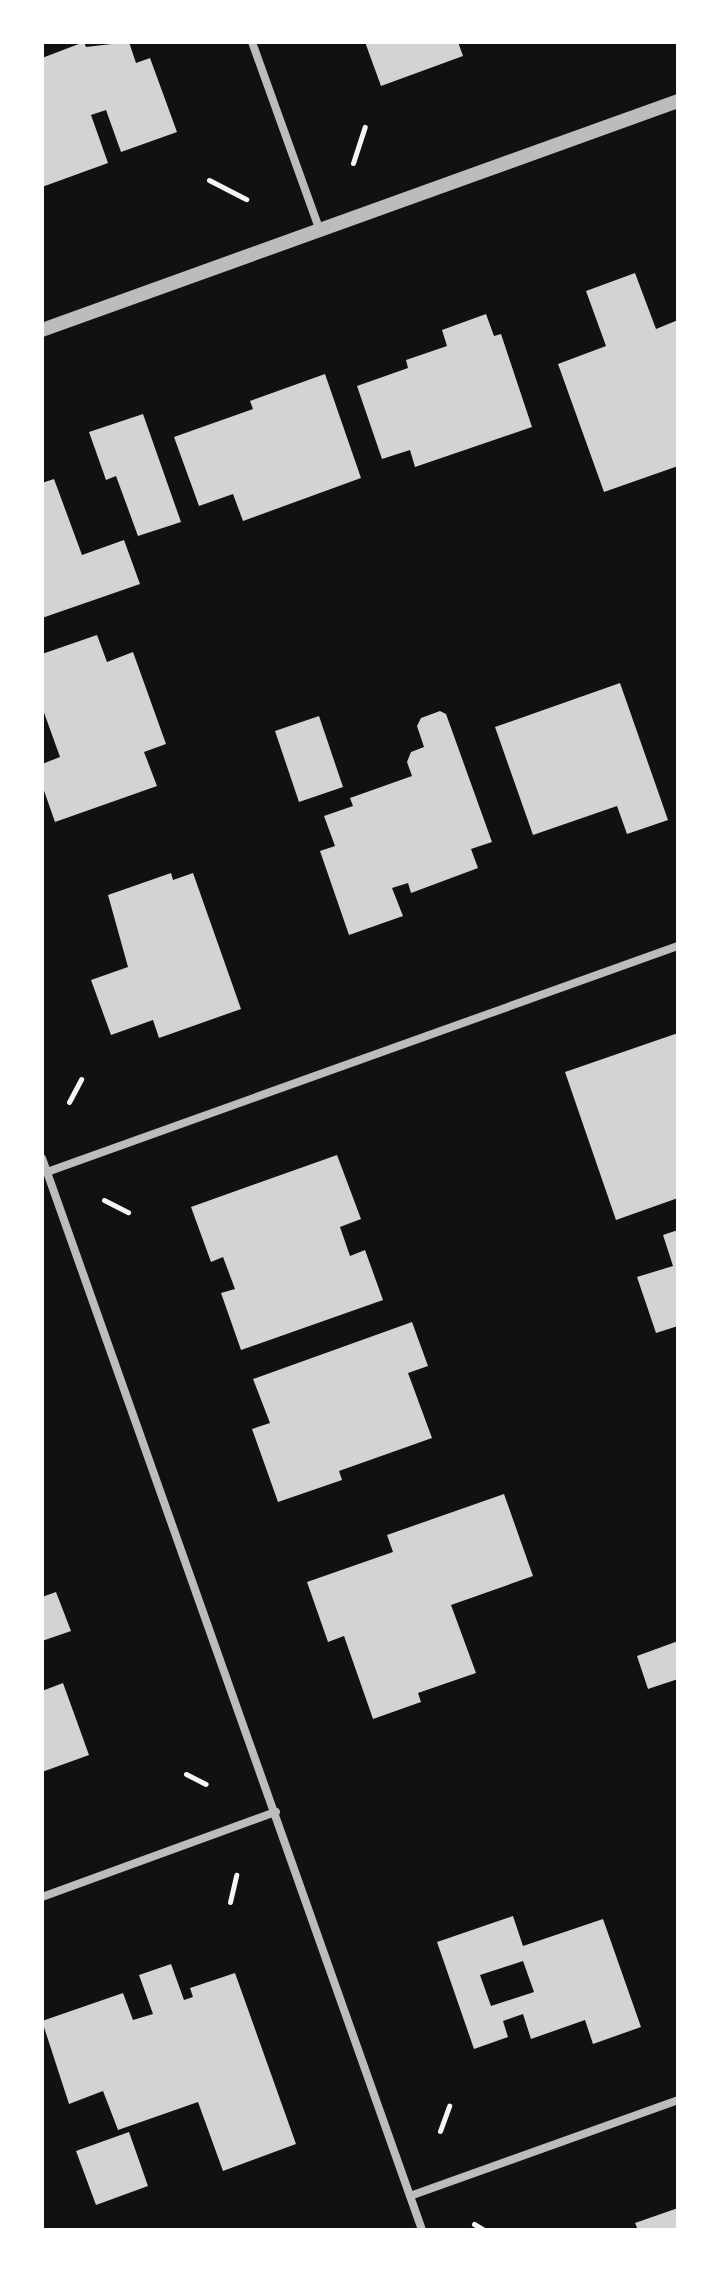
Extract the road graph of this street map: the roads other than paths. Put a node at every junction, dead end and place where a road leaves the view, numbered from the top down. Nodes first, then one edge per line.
1 (252, 42) edge
2 (678, 101) edge
3 (320, 231) junction
4 (42, 330) edge
5 (678, 946) edge
6 (42, 1158) edge
7 (47, 1172) junction
8 (276, 1812) junction
9 (42, 1897) edge
10 (678, 2100) edge
11 (410, 2196) junction
12 (422, 2230) edge

1 - 3 street
2 - 3 street
3 - 4 street
5 - 7 street
6 - 7 street
7 - 8 street
8 - 9 street
8 - 11 street
10 - 11 street
11 - 12 street

